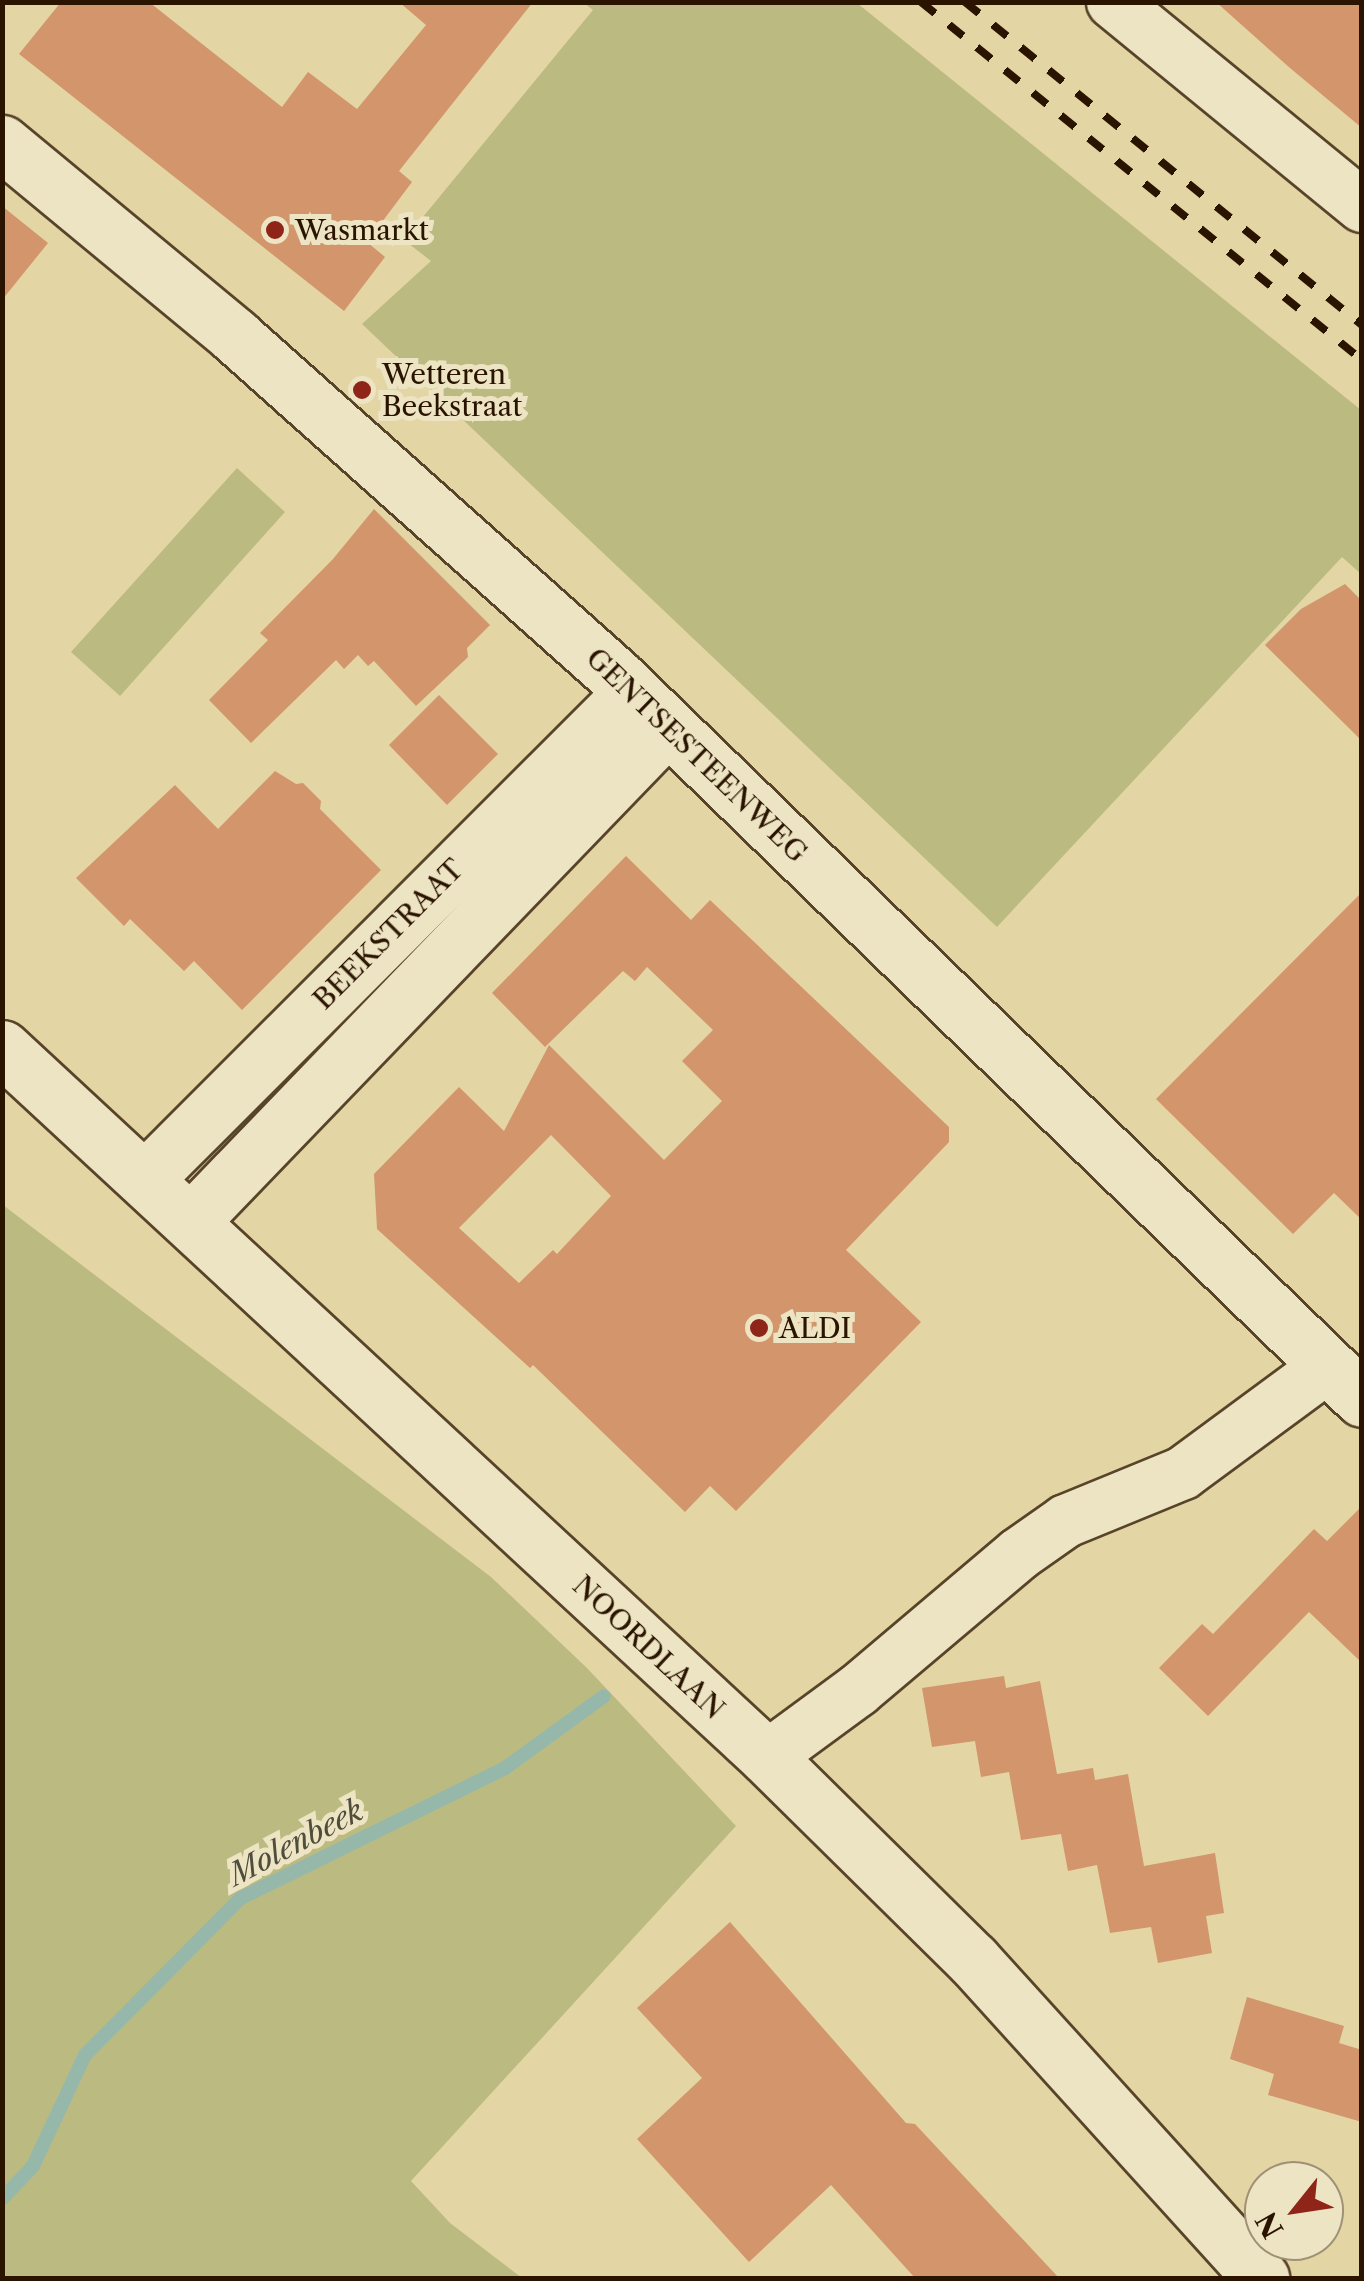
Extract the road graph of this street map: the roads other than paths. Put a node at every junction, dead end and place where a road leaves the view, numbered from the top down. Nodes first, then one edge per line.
1 (1114, 2) edge
2 (2, 142) edge
3 (1362, 206) edge
4 (650, 709) junction
5 (2, 1048) edge
6 (146, 1178) junction
7 (192, 1221) junction
8 (1345, 1382) edge
9 (767, 1757) junction
10 (1261, 2278) edge

1 - 3 street
2 - 4 street, GENTSESTEENWEG
4 - 6 street, BEEKSTRAAT
4 - 7 street, BEEKSTRAAT
4 - 8 street, GENTSESTEENWEG
5 - 6 street, NOORDLAAN
6 - 7 street, NOORDLAAN
7 - 9 street, NOORDLAAN
8 - 9 street
9 - 10 street, NOORDLAAN

